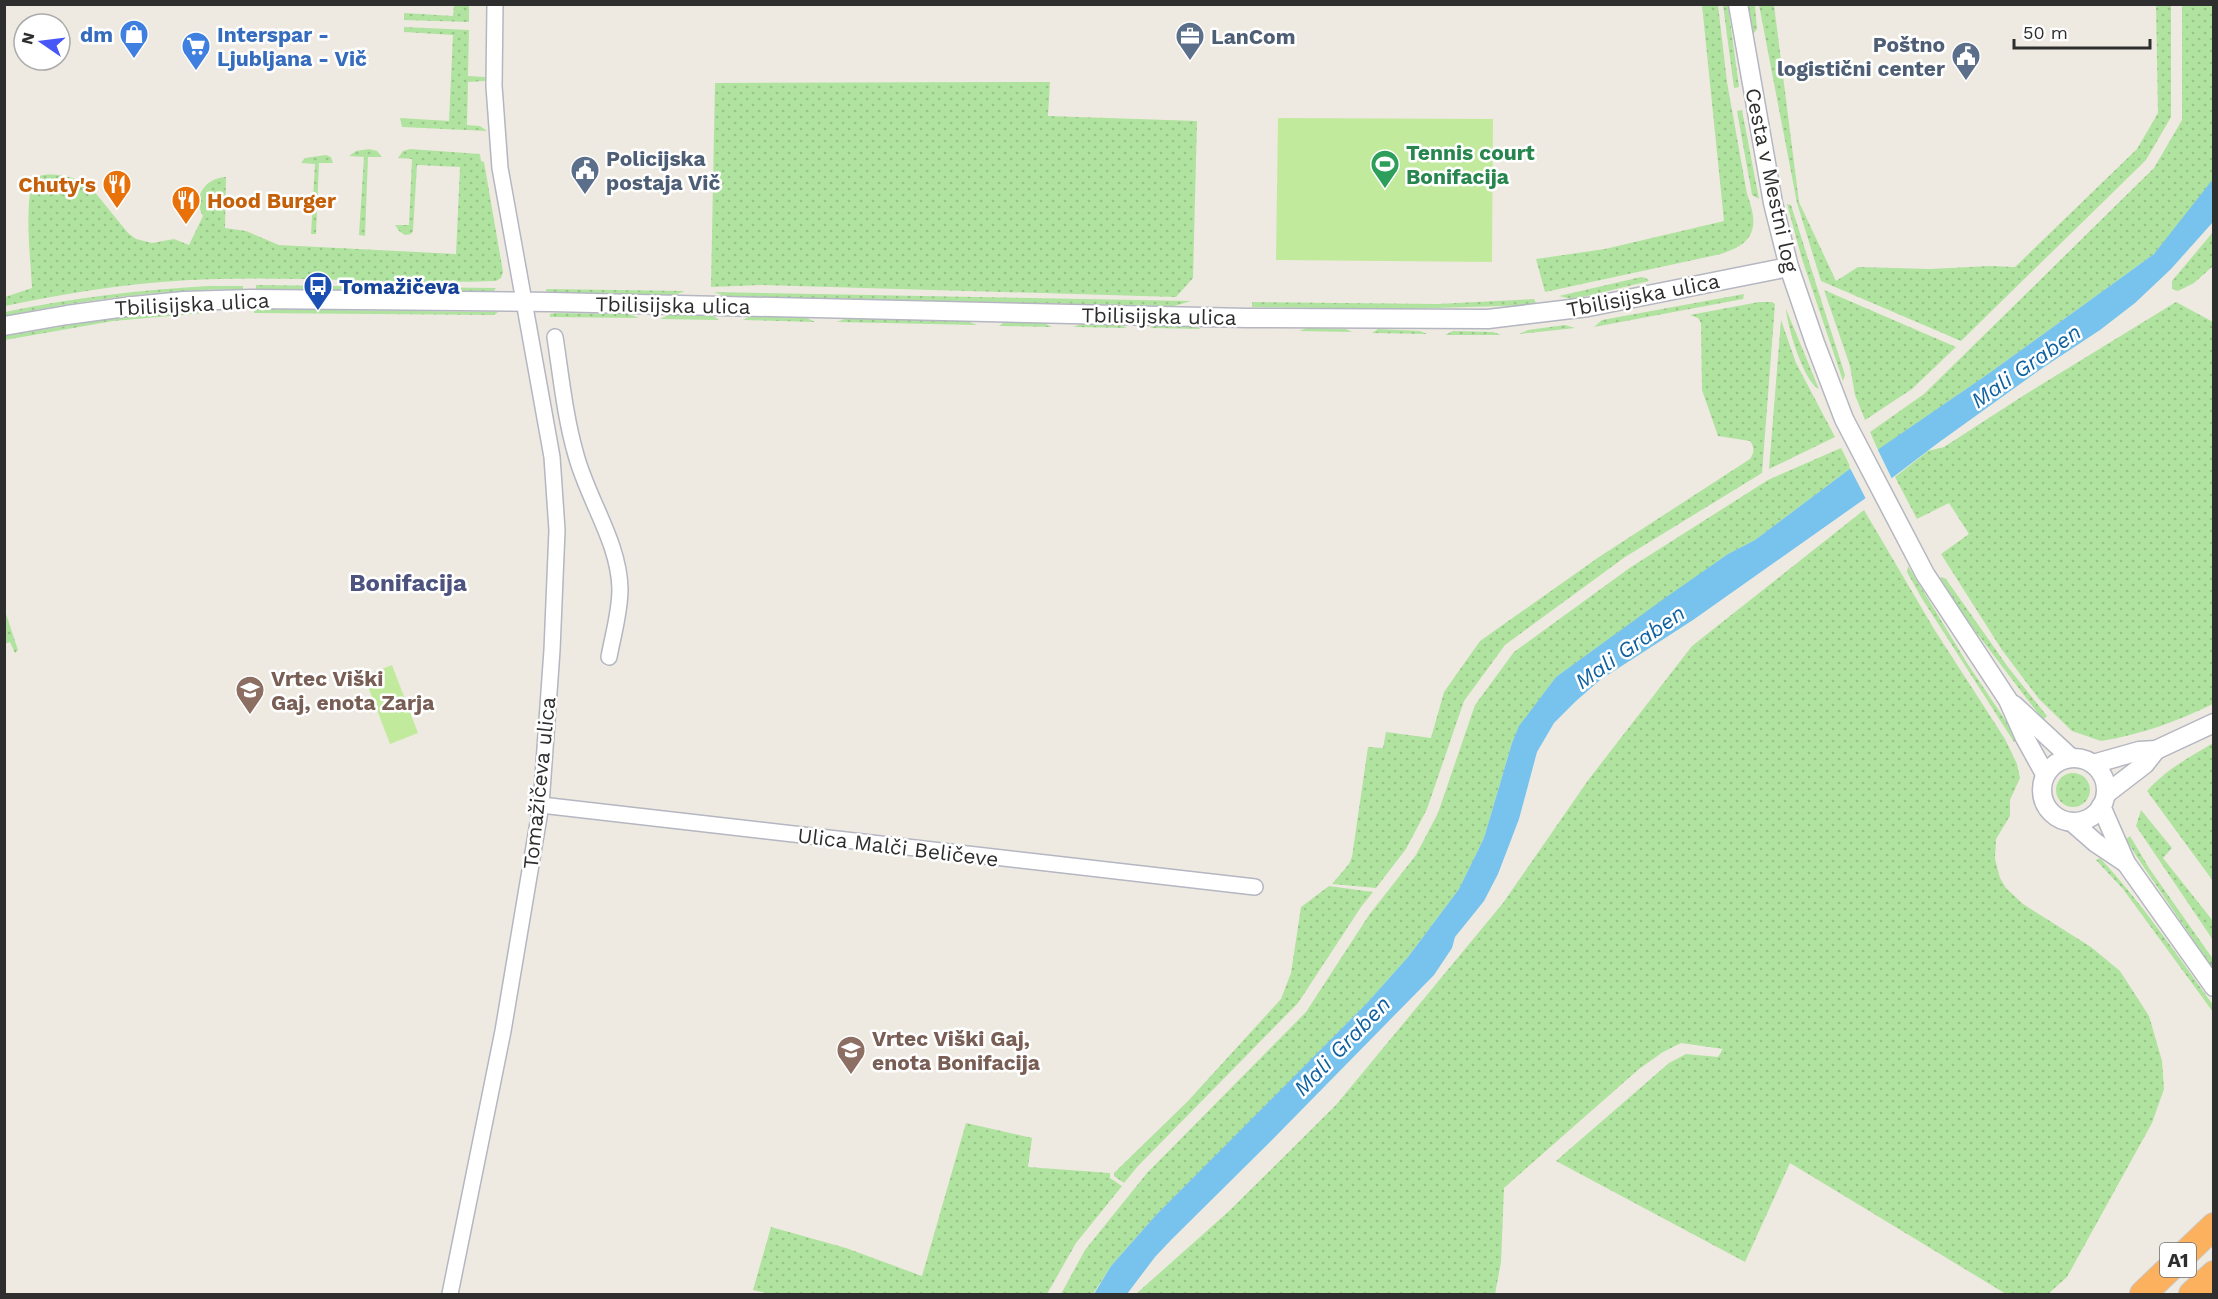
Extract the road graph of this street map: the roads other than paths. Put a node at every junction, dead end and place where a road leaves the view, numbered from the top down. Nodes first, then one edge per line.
1 (495, 4) edge
2 (1738, 4) edge
3 (1790, 267) junction
4 (524, 302) junction
5 (4, 326) edge
6 (555, 338) dead end
7 (575, 453) junction
8 (552, 457) junction
9 (609, 657) dead end
10 (2008, 700) junction
11 (2214, 723) edge
12 (2156, 750) junction
13 (2070, 757) junction
14 (2093, 764) junction
15 (2045, 774) junction
16 (2104, 800) junction
17 (541, 805) junction
18 (2072, 822) junction
19 (2126, 863) junction
20 (1256, 887) dead end
21 (2214, 987) edge
22 (2214, 1226) edge
23 (2214, 1274) edge
24 (450, 1294) edge
25 (2143, 1294) edge
26 (2192, 1294) edge

1 - 4 street
2 - 3 street, Cesta v Mestni log
3 - 4 street, Tbilisijska ulica
3 - 10 street, Cesta v Mestni log
4 - 5 street, Tbilisijska ulica
4 - 8 street, Tomažičeva ulica
6 - 7 street
7 - 8 street
7 - 9 street
8 - 17 street, Tomažičeva ulica
10 - 13 street
10 - 15 street
11 - 12 street
12 - 14 street
12 - 16 street
13 - 14 street
13 - 15 street
14 - 16 street
15 - 18 street
16 - 18 street
16 - 19 street
17 - 20 street, Ulica Malči Beličeve
17 - 24 street, Tomažičeva ulica
18 - 19 street
19 - 21 street
22 - 25 highway, A1
23 - 26 highway, A1

